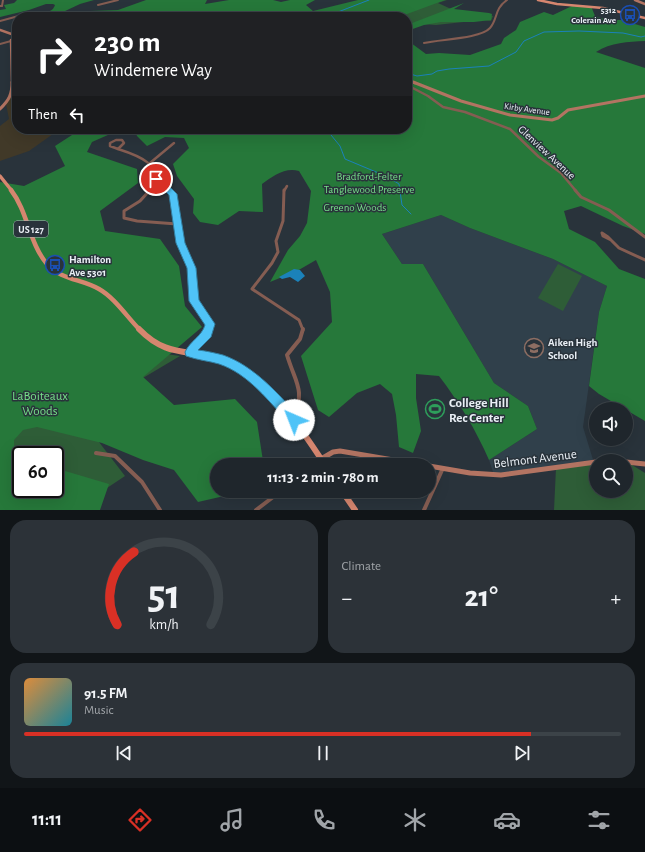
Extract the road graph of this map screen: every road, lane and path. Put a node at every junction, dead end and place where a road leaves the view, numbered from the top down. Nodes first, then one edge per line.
1 (3, 0) edge
2 (118, 0) edge
3 (507, 0) edge
4 (538, 0) edge
5 (635, 0) edge
6 (645, 4) edge
7 (1, 6) edge
8 (98, 6) dead end
9 (12, 18) edge
10 (645, 18) edge
11 (0, 21) edge
12 (2, 31) edge
13 (12, 35) edge
14 (11, 41) junction
15 (424, 43) dead end
16 (0, 44) edge
17 (12, 55) joint
18 (412, 82) edge
19 (412, 88) edge
20 (12, 93) joint
21 (645, 96) edge
22 (0, 109) edge
23 (174, 143) dead end
24 (118, 149) junction
25 (150, 163) junction
26 (0, 176) edge
27 (155, 182) junction
28 (287, 186) dead end
29 (177, 224) junction
30 (645, 237) edge
31 (611, 240) dead end
32 (645, 260) edge
33 (190, 352) junction
34 (294, 420) junction
35 (96, 453) dead end
36 (320, 458) edge
37 (327, 458) edge
38 (382, 458) edge
39 (589, 463) edge
40 (633, 463) edge
41 (645, 464) edge
42 (436, 467) edge
43 (443, 468) junction
44 (272, 498) edge
45 (347, 498) edge
46 (160, 510) edge
47 (256, 510) edge
48 (355, 510) edge
49 (424, 510) edge

1 - 7 street
2 - 8 street
3 - 15 street
4 - 10 main road
5 - 6 street
9 - 11 street
12 - 13 street
12 - 14 street
14 - 16 street
14 - 17 street
17 - 20 street
18 - 21 street, Kirby Avenue
19 - 30 street, Glenview Avenue
20 - 22 street
23 - 25 street
24 - 24 street
24 - 25 street
25 - 27 street
26 - 33 main road, US 127
27 - 29 street
27 - 29 street
28 - 34 street
29 - 33 street
31 - 32 street
33 - 34 main road, US 127
34 - 36 main road, US 127
35 - 46 street
37 - 38 street
39 - 43 street, Belmont Avenue
40 - 41 street
42 - 43 street, Belmont Avenue
43 - 49 street
44 - 47 street
45 - 48 main road

